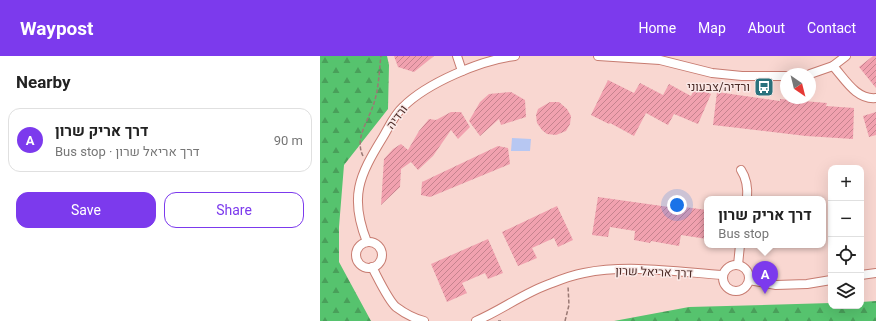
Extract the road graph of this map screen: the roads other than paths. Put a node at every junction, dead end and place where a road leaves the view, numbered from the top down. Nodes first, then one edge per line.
1 (457, 56) edge
2 (515, 56) edge
3 (598, 56) edge
4 (846, 56) edge
5 (659, 58) edge
6 (833, 66) junction
7 (462, 71) junction
8 (816, 72) edge
9 (780, 76) edge
10 (876, 98) edge
11 (741, 170) dead end
12 (747, 196) edge
13 (367, 242) junction
14 (740, 248) edge
15 (738, 266) junction
16 (372, 267) junction
17 (876, 273) edge
18 (723, 275) junction
19 (864, 275) edge
20 (749, 280) junction
21 (828, 280) edge
22 (424, 321) edge
23 (476, 321) edge

1 - 7 street
2 - 7 street, ורדיה
3 - 5 street
4 - 6 street
5 - 9 street
6 - 8 street
6 - 10 street
7 - 13 street, ורדיה
11 - 12 street
13 - 16 street
13 - 16 street
14 - 15 street
15 - 18 street
15 - 20 street
16 - 22 street
17 - 19 street
18 - 20 street
18 - 23 street, דרך אריאל שרון
20 - 21 street

